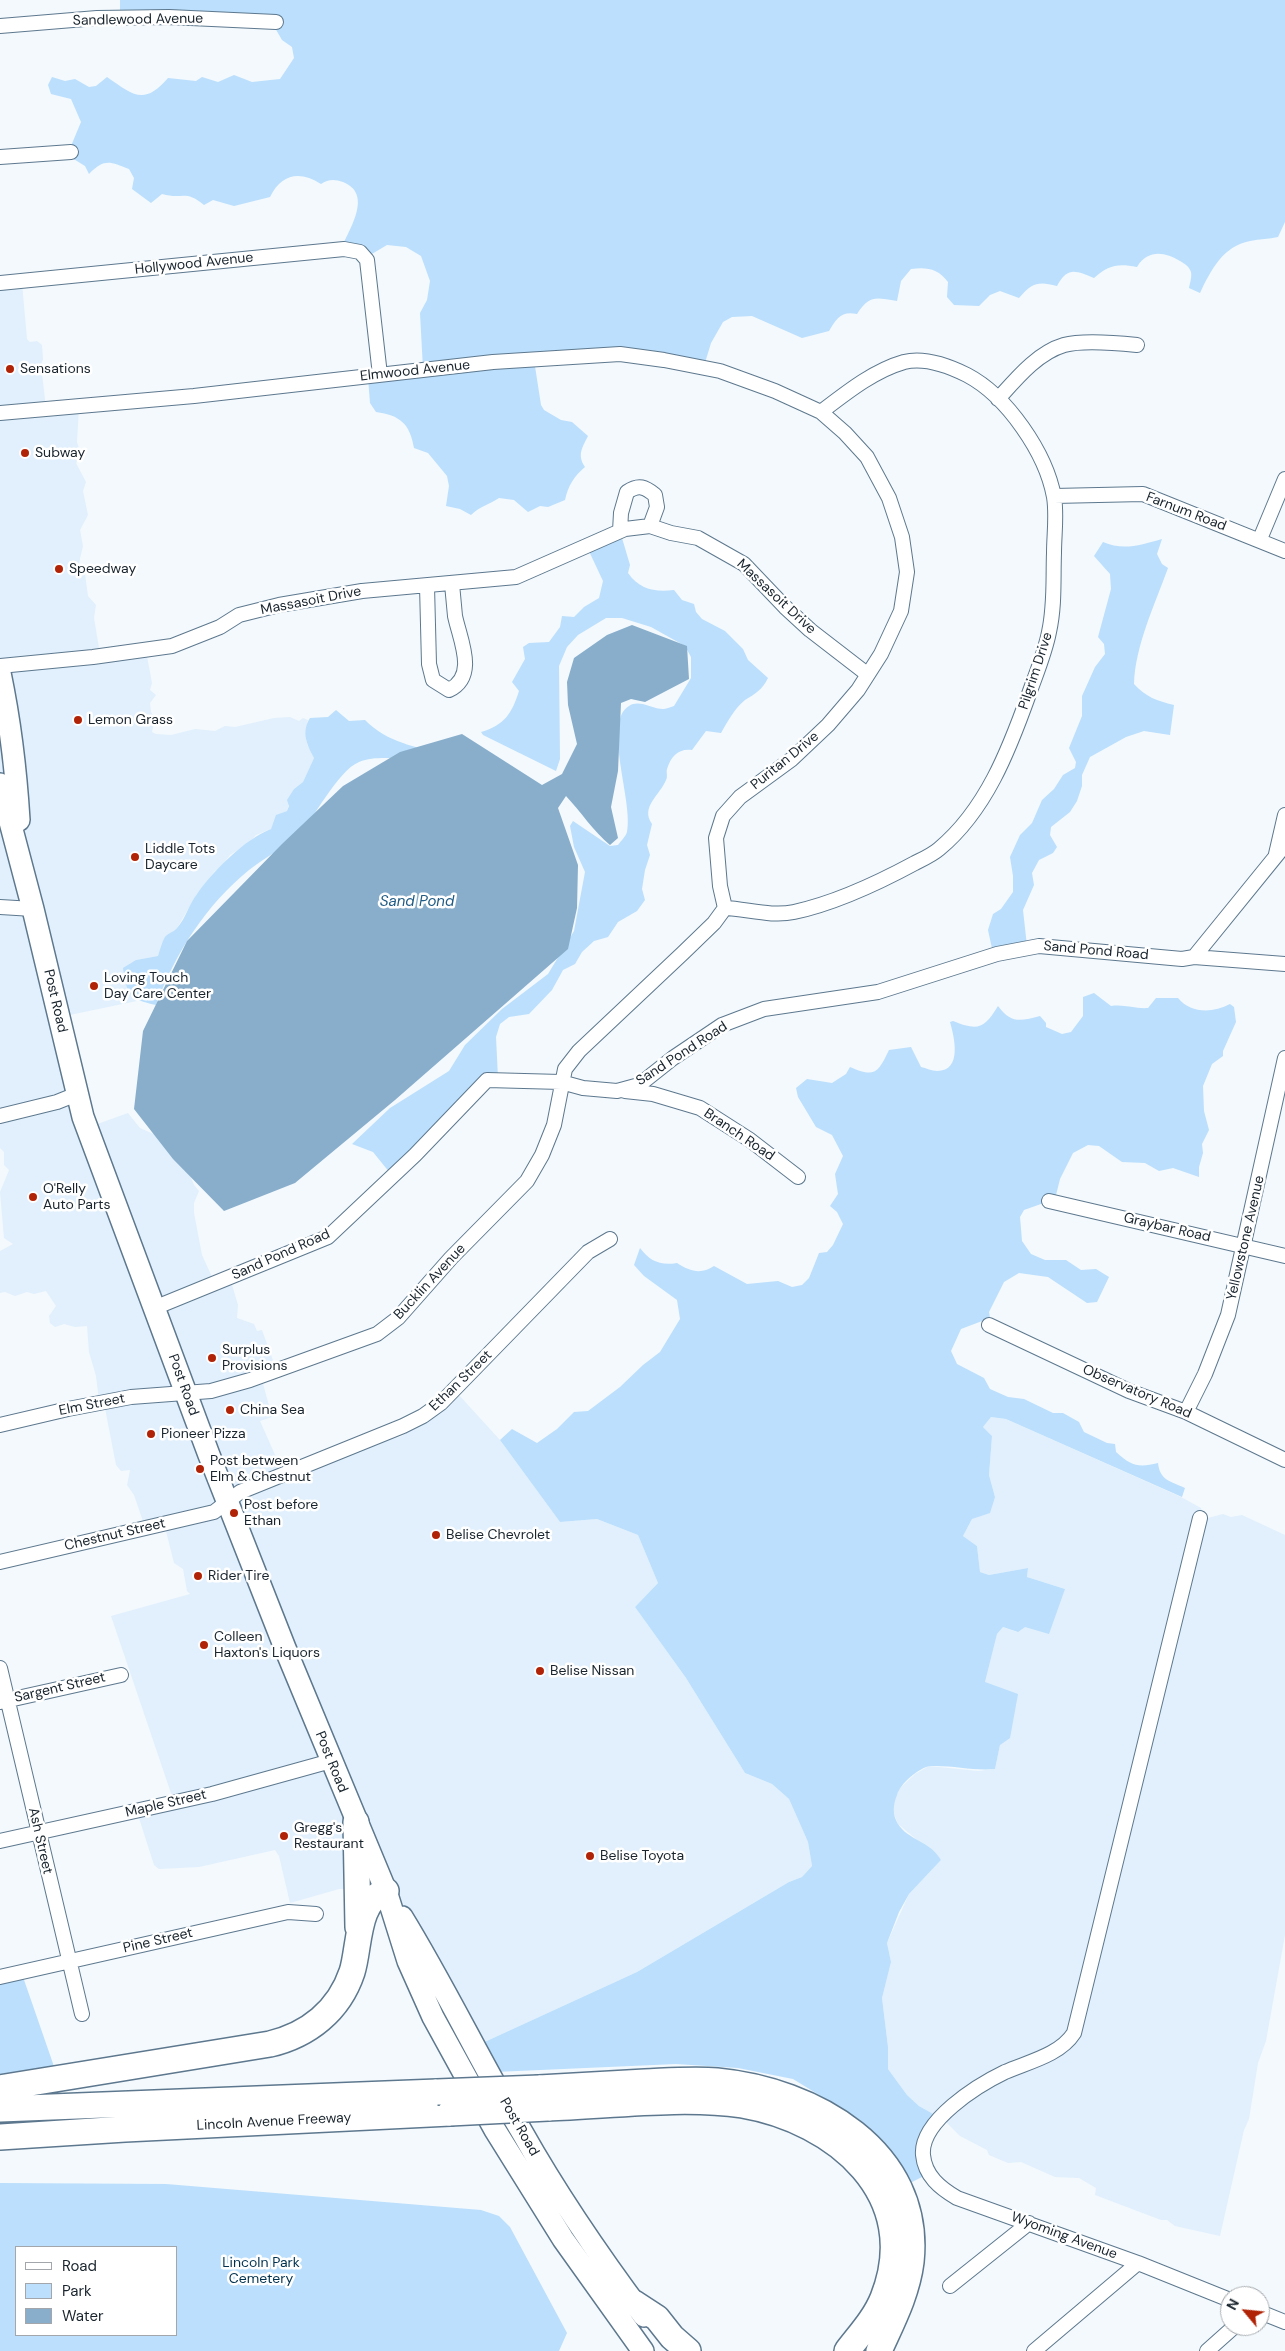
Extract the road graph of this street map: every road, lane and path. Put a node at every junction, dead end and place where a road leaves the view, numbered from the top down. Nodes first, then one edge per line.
1 (276, 22) dead end
2 (0, 26) edge
3 (71, 152) dead end
4 (0, 157) edge
5 (0, 283) edge
6 (1137, 345) dead end
7 (380, 374) junction
8 (998, 399) junction
9 (821, 412) junction
10 (0, 413) edge
11 (1285, 479) edge
12 (1054, 496) junction
13 (650, 526) junction
14 (620, 531) junction
15 (1260, 539) junction
16 (1285, 551) edge
17 (452, 584) junction
18 (427, 586) junction
19 (0, 666) edge
20 (0, 673) edge
21 (867, 674) junction
22 (6, 784) edge
23 (1285, 815) edge
24 (1280, 851) edge
25 (0, 907) edge
26 (725, 908) junction
27 (33, 909) junction
28 (1194, 957) junction
29 (1285, 964) edge
30 (1285, 1058) edge
31 (561, 1082) junction
32 (616, 1091) junction
33 (77, 1094) junction
34 (0, 1116) edge
35 (798, 1177) dead end
36 (1049, 1201) dead end
37 (610, 1239) dead end
38 (1244, 1246) junction
39 (1285, 1256) edge
40 (154, 1308) junction
41 (989, 1326) dead end
42 (186, 1394) junction
43 (1186, 1412) junction
44 (0, 1425) edge
45 (1285, 1460) edge
46 (228, 1502) junction
47 (1200, 1518) dead end
48 (0, 1562) edge
49 (0, 1668) edge
50 (121, 1675) dead end
51 (4, 1701) edge
52 (331, 1761) junction
53 (356, 1822) junction
54 (38, 1833) junction
55 (0, 1841) edge
56 (386, 1891) junction
57 (316, 1914) dead end
58 (358, 1945) junction
59 (68, 1962) junction
60 (0, 1977) edge
61 (82, 2014) dead end
62 (0, 2088) edge
63 (544, 2098) junction
64 (0, 2109) edge
65 (0, 2137) edge
66 (1029, 2223) junction
67 (1138, 2263) junction
68 (950, 2286) dead end
69 (1220, 2296) edge
70 (634, 2303) junction
71 (1270, 2316) edge
72 (1285, 2322) edge
73 (1224, 2336) edge
74 (849, 2346) edge
75 (643, 2351) edge
76 (671, 2351) edge
77 (688, 2351) edge
78 (879, 2351) edge
79 (1034, 2351) edge
80 (1207, 2351) edge

1 - 2 street, Sandlewood Avenue
3 - 4 street
5 - 7 street, Hollywood Avenue
6 - 8 street
7 - 9 street, Elmwood Avenue
7 - 10 street, Elmwood Avenue
8 - 9 street, Pilgrim Drive
8 - 12 street, Pilgrim Drive
9 - 21 street, Puritan Drive
11 - 15 street
12 - 15 street, Farnum Road
12 - 26 street, Pilgrim Drive
13 - 14 street, Massasoit Drive
13 - 14 street
13 - 21 street, Massasoit Drive
14 - 17 street, Massasoit Drive
15 - 16 street, Farnum Road
17 - 18 street, Massasoit Drive
17 - 18 street
18 - 19 street, Massasoit Drive
20 - 22 main road, Post Road
21 - 26 street, Puritan Drive
22 - 27 main road, Post Road
23 - 24 street
24 - 28 street
25 - 27 street
26 - 31 street
27 - 33 main road, Post Road
28 - 29 street, Sand Pond Road
28 - 32 street, Sand Pond Road
30 - 38 street, Yellowstone Avenue
31 - 32 street, Sand Pond Road
31 - 40 street, Sand Pond Road
31 - 42 street, Bucklin Avenue
32 - 35 street, Branch Road
33 - 34 street
33 - 40 main road, Post Road
36 - 38 street, Graybar Road
37 - 46 street, Ethan Street
38 - 39 street, Graybar Road
38 - 43 street, Yellowstone Avenue
40 - 42 main road, Post Road
41 - 43 street, Observatory Road
42 - 44 street, Elm Street
42 - 46 main road, Post Road
43 - 45 street, Observatory Road
46 - 48 street, Chestnut Street
46 - 52 main road, Post Road
47 - 66 street, Wyoming Avenue
49 - 51 street, Ash Street
50 - 51 street, Sargent Street
51 - 54 street, Ash Street
52 - 53 main road, Post Road
52 - 54 street, Maple Street
53 - 56 main road, Post Road
53 - 58 highway
54 - 55 street, Maple Street
54 - 59 street, Ash Street
56 - 58 highway
56 - 70 main road, Post Road
56 - 75 main road, Post Road
57 - 59 street, Pine Street
58 - 62 highway
59 - 60 street, Pine Street
59 - 61 street, Ash Street
63 - 64 highway, bridge
63 - 65 highway, Lincoln Avenue Freeway, bridge
63 - 74 highway
63 - 78 highway
66 - 67 street, Wyoming Avenue
66 - 68 street
67 - 69 street, Wyoming Avenue
67 - 79 street
70 - 76 main road, Post Road
70 - 77 highway
71 - 72 street
73 - 80 street

